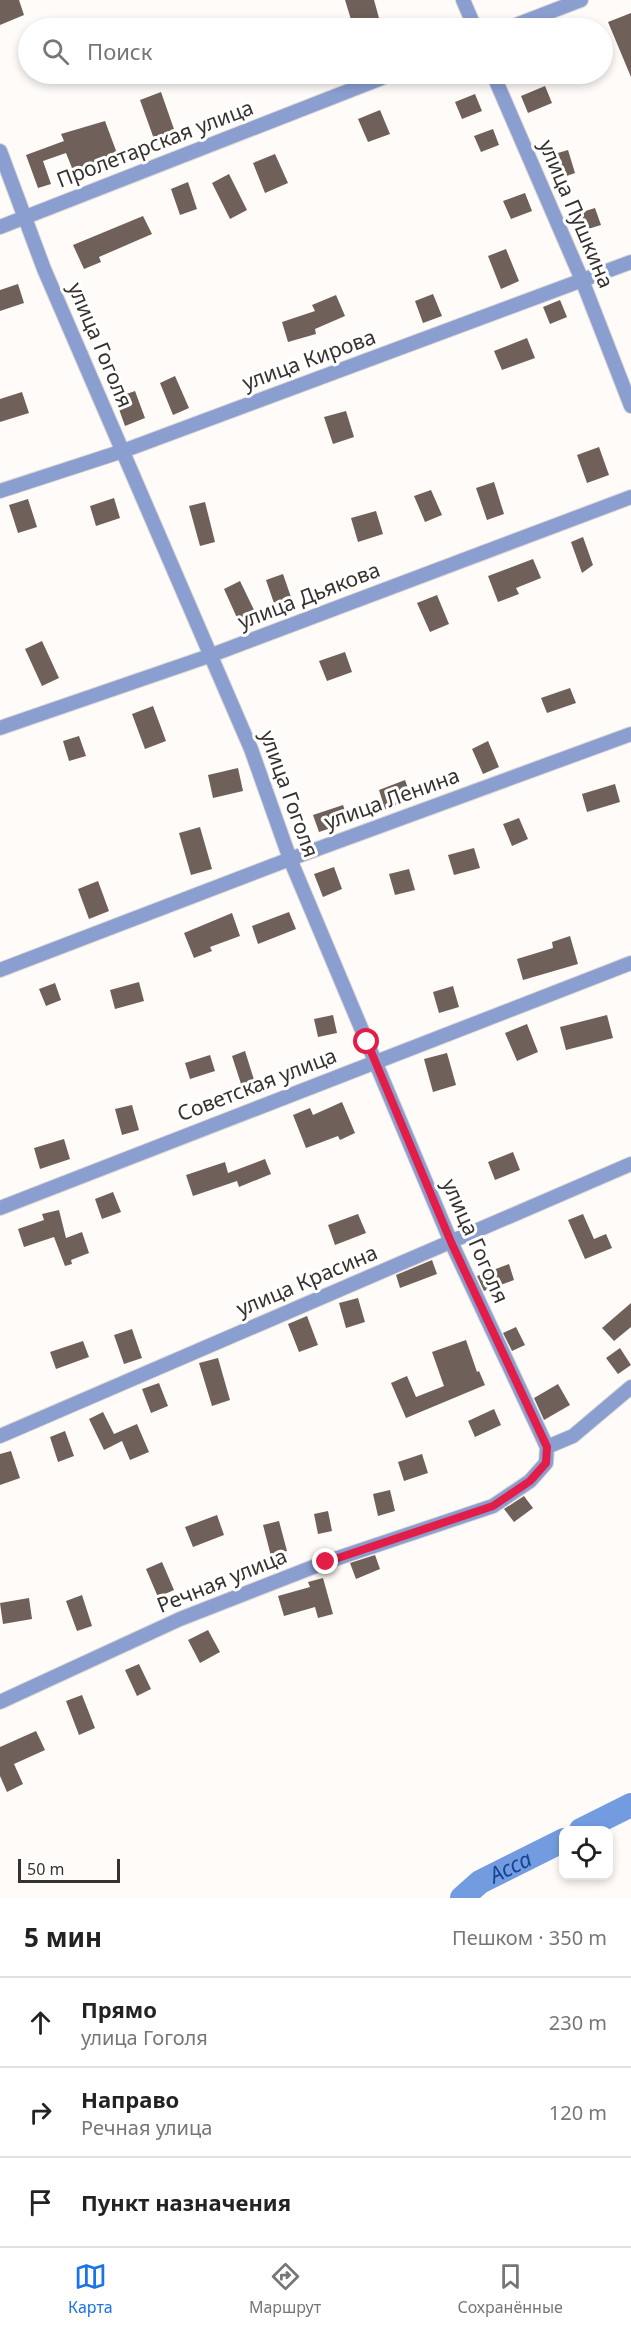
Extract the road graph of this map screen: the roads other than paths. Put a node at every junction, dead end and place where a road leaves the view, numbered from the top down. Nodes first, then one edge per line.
1 (463, 0) edge
2 (581, 0) edge
3 (471, 18) edge
4 (534, 18) edge
5 (366, 84) edge
6 (498, 84) edge
7 (0, 151) edge
8 (25, 217) junction
9 (0, 227) edge
10 (631, 262) edge
11 (582, 280) junction
12 (631, 406) edge
13 (123, 452) junction
14 (0, 491) edge
15 (631, 497) edge
16 (209, 656) junction
17 (0, 728) edge
18 (631, 734) edge
19 (290, 859) junction
20 (631, 963) edge
21 (0, 970) edge
22 (375, 1061) junction
23 (631, 1164) edge
24 (0, 1208) edge
25 (451, 1242) junction
26 (631, 1388) edge
27 (0, 1437) edge
28 (547, 1447) junction
29 (0, 1702) edge

1 - 3 street
2 - 4 street
5 - 8 street, Пролетарская улица
6 - 11 street, улица Пушкина
7 - 8 street, улица Гоголя
8 - 9 street, Пролетарская улица
8 - 13 street, улица Гоголя
10 - 11 street, улица Кирова
11 - 12 street, улица Пушкина
11 - 13 street, улица Кирова
13 - 14 street, улица Кирова
13 - 16 street, улица Гоголя
15 - 16 street, улица Дьякова
16 - 17 street, улица Дьякова
16 - 19 street, улица Гоголя
18 - 19 street, улица Ленина
19 - 21 street, улица Ленина
19 - 22 street, улица Гоголя
20 - 22 street, Советская улица
22 - 24 street, Советская улица
22 - 25 street, улица Гоголя
23 - 25 street, улица Красина
25 - 27 street, улица Красина
25 - 28 street, улица Гоголя
26 - 28 street
28 - 29 street, Речная улица

